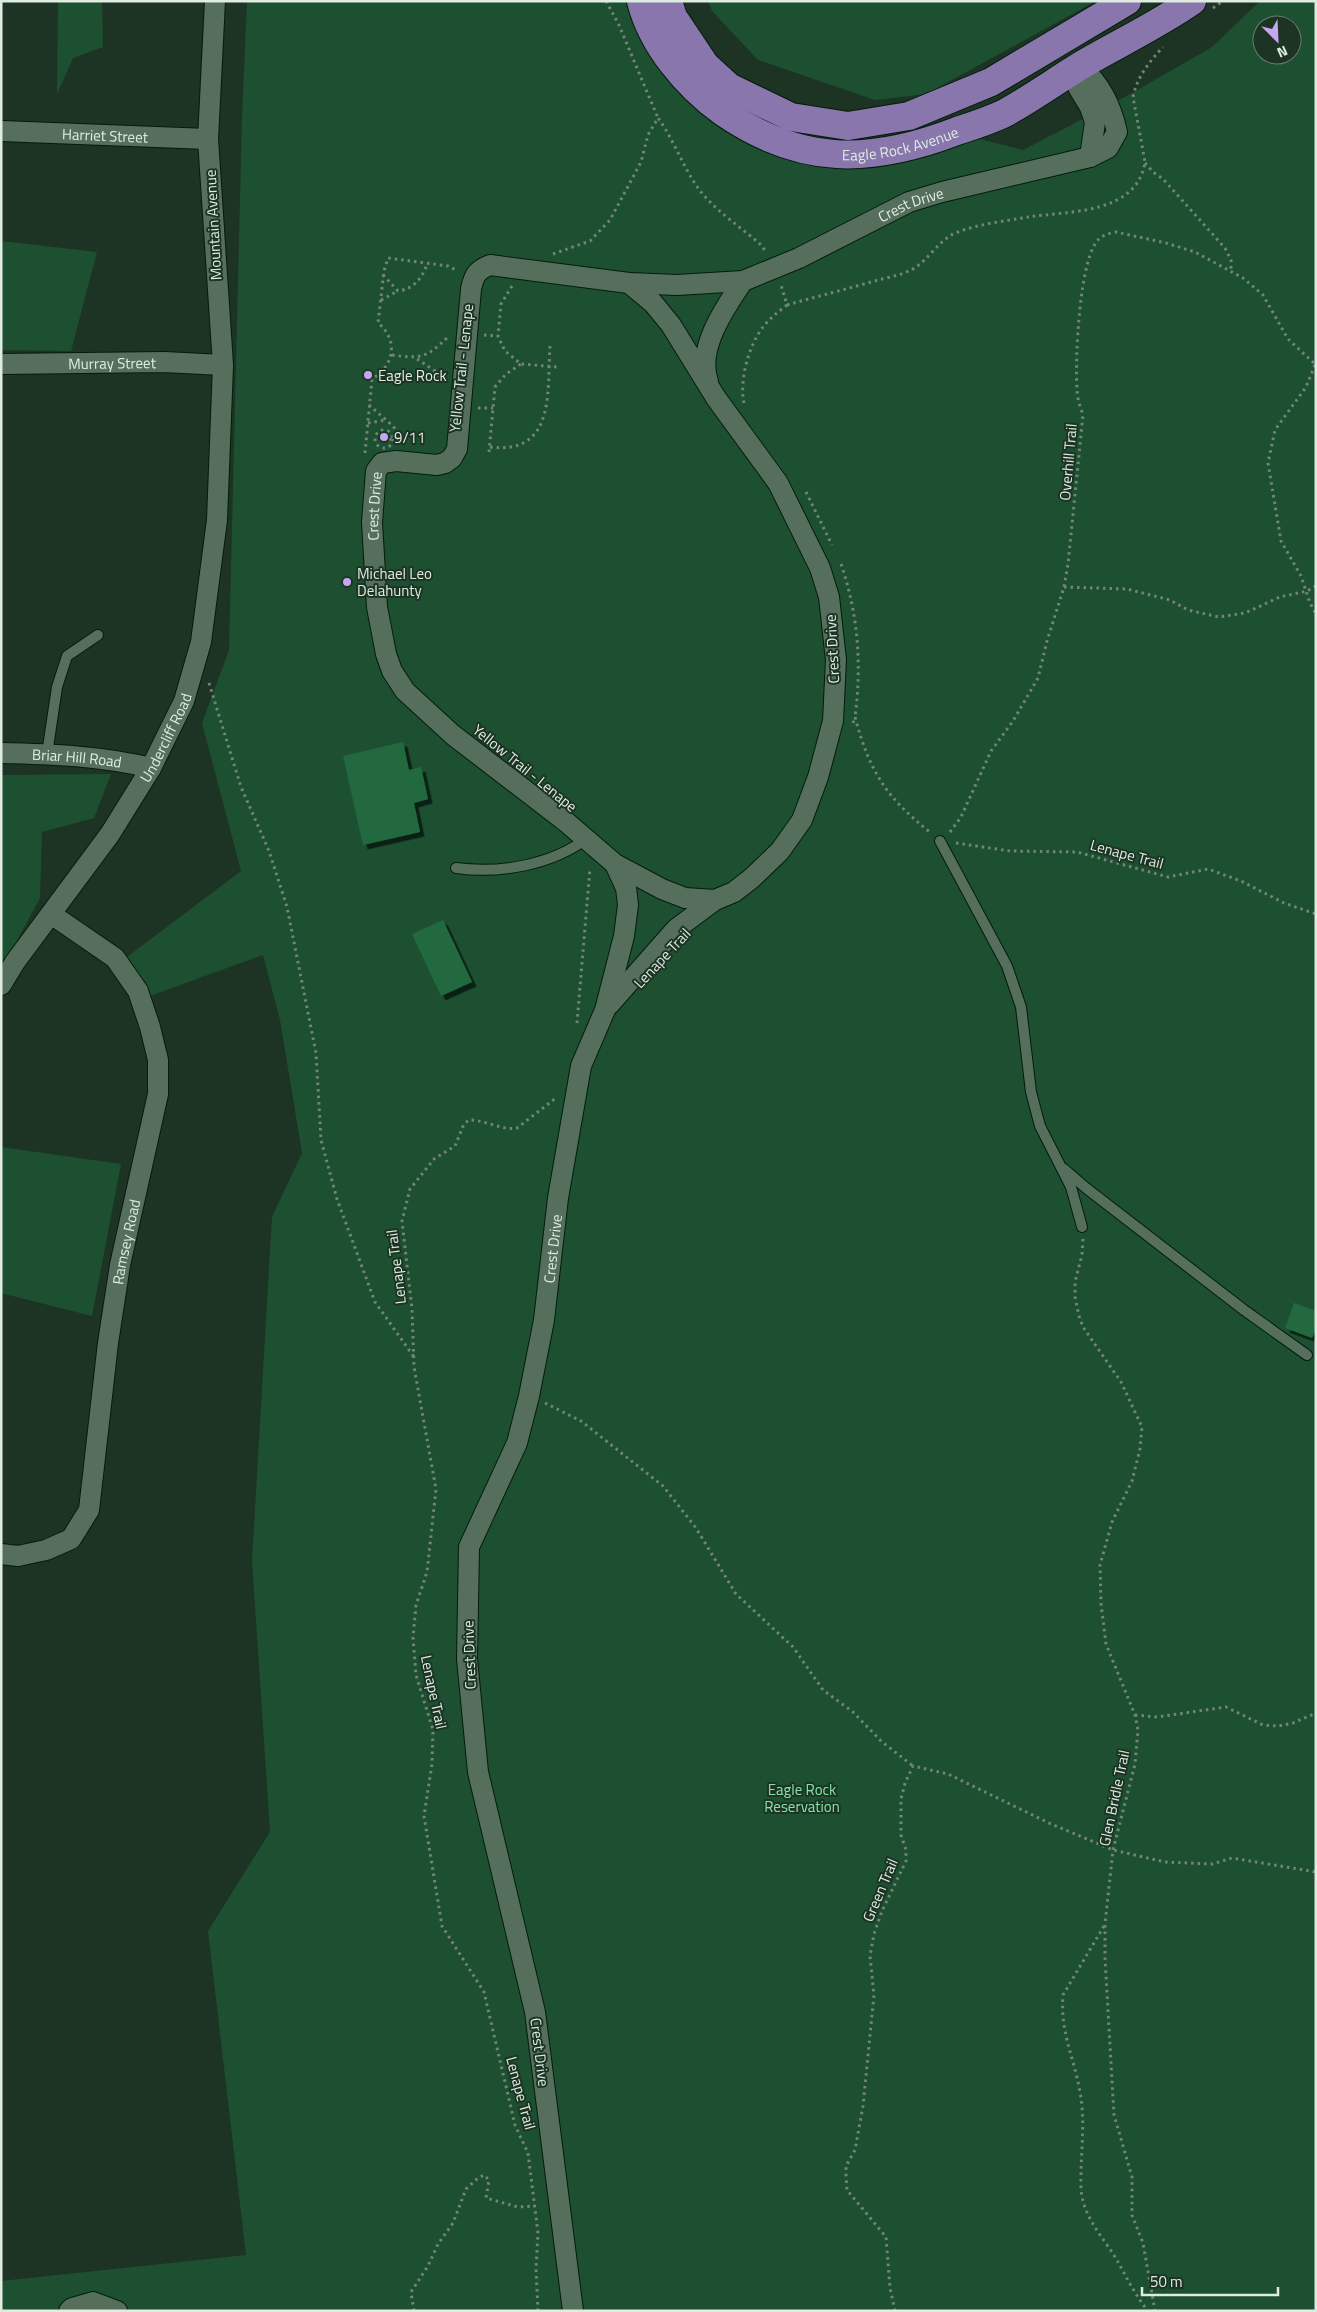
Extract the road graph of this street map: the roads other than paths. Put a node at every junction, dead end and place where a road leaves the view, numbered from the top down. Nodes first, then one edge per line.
1 (215, 1) edge
2 (641, 1) edge
3 (668, 1) edge
4 (1127, 1) edge
5 (1156, 1) edge
6 (1192, 1) edge
7 (1052, 44) junction
8 (1080, 66) junction
9 (1, 131) edge
10 (208, 139) junction
11 (743, 280) junction
12 (629, 283) junction
13 (1, 364) edge
14 (223, 365) junction
15 (710, 385) junction
16 (221, 448) joint
17 (98, 635) dead end
18 (1, 753) edge
19 (46, 754) junction
20 (151, 768) junction
21 (586, 839) junction
22 (940, 841) road end
23 (615, 864) junction
24 (456, 868) dead end
25 (715, 900) junction
26 (51, 914) junction
27 (1, 985) edge
28 (605, 1010) junction
29 (1058, 1163) junction
30 (1082, 1226) road end
31 (1307, 1355) dead end
32 (1, 1554) edge
33 (69, 2311) edge
34 (117, 2311) edge
35 (573, 2311) edge

1 - 10 street, Mountain Avenue
2 - 8 main road, Eagle Rock Avenue
3 - 7 main road, Eagle Rock Avenue
4 - 7 main road, Eagle Rock Avenue
5 - 8 main road
6 - 8 main road, Eagle Rock Avenue
7 - 8 main road
8 - 11 street, Crest Drive
9 - 10 street, Harriet Street
10 - 14 street, Mountain Avenue
11 - 12 street, Crest Drive
11 - 15 street, Crest Drive
12 - 15 street, Crest Drive
12 - 21 street, Crest Drive
13 - 14 street, Murray Street
14 - 16 street, Mountain Avenue
15 - 25 street, Crest Drive
16 - 20 street, Undercliff Road
17 - 19 lane
18 - 19 street, Briar Hill Road
19 - 20 street, Briar Hill Road
20 - 26 street, Undercliff Road
21 - 23 street, Crest Drive
21 - 24 lane
22 - 29 lane
23 - 25 street, Crest Drive
23 - 28 street, Crest Drive
25 - 28 street, Crest Drive
26 - 27 street, Undercliff Road
26 - 32 street, Ramsey Road
28 - 35 street, Crest Drive
29 - 30 lane
29 - 31 lane
33 - 34 street

